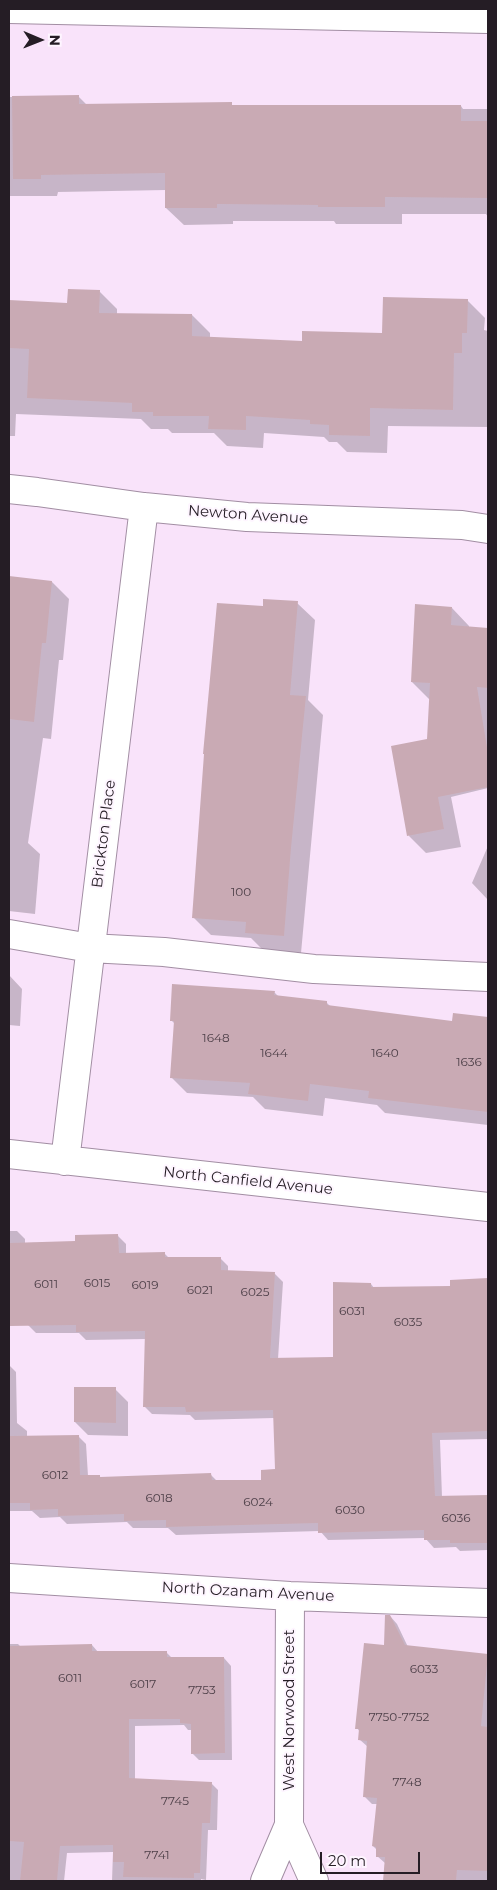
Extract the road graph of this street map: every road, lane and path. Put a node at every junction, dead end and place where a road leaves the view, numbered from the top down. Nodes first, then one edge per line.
1 (9, 9) edge
2 (488, 19) edge
3 (9, 489) edge
4 (144, 507) junction
5 (488, 529) edge
6 (9, 934) edge
7 (90, 948) junction
8 (488, 977) edge
9 (9, 1154) edge
10 (65, 1161) junction
11 (488, 1207) edge
12 (9, 1578) edge
13 (290, 1596) junction
14 (488, 1603) edge
15 (289, 1825) junction
16 (265, 1881) edge
17 (314, 1881) edge

1 - 2 street
3 - 4 street, Newton Avenue
4 - 5 street, Newton Avenue
4 - 7 street, Brickton Place
6 - 7 street
7 - 8 street
7 - 10 street, Brickton Place
9 - 10 street, North Canfield Avenue
10 - 11 street, North Canfield Avenue
12 - 13 street, North Ozanam Avenue
13 - 14 street, North Ozanam Avenue
13 - 15 street, West Norwood Street
15 - 16 street, West Norwood Street
15 - 17 street, West Norwood Street

